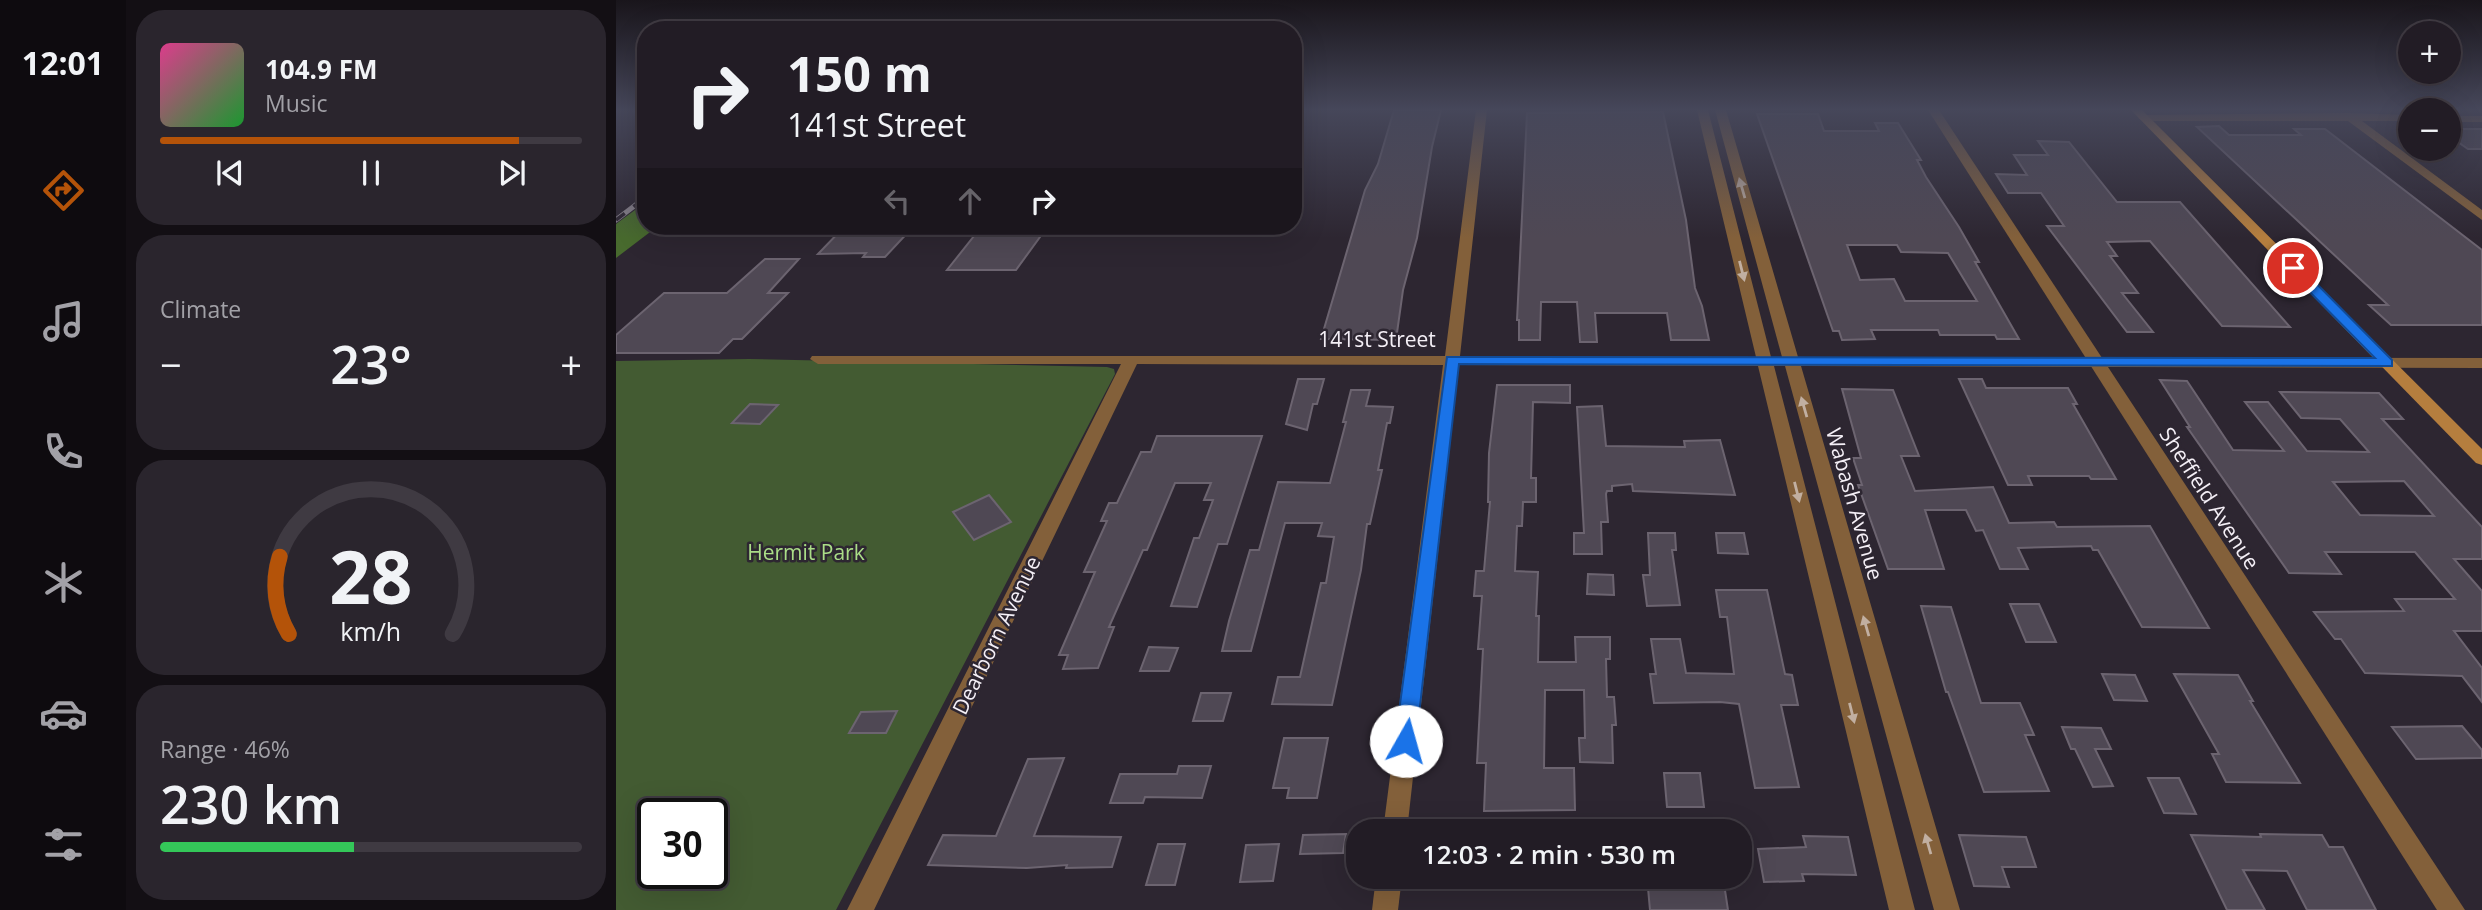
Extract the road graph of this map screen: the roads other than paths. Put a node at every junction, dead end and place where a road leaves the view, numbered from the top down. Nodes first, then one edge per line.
1 (1477, 152) edge
2 (1713, 152) edge
3 (1732, 152) edge
4 (1960, 152) edge
5 (2178, 152) edge
6 (2397, 152) edge
7 (2482, 216) edge
8 (818, 359) dead end
9 (1130, 360) junction
10 (1452, 360) junction
11 (1764, 360) junction
12 (1791, 360) junction
13 (2093, 361) junction
14 (2387, 363) junction
15 (2482, 363) edge
16 (2482, 458) edge
17 (1396, 819) edge
18 (1388, 889) edge
19 (860, 910) edge
20 (1385, 910) edge
21 (1902, 910) edge
22 (1947, 910) edge
23 (2452, 910) edge

1 - 10 street
2 -> 11 street
12 -> 3 street, Wabash Avenue
4 - 13 street, Sheffield Avenue
5 - 14 main road
6 - 7 street
8 - 9 street, 141st Street
9 - 10 street, 141st Street
9 - 19 street, Dearborn Avenue
10 - 11 street, 141st Street
10 - 17 street
11 - 12 street, 141st Street
11 -> 21 street
12 - 13 street, 141st Street
22 -> 12 street, Wabash Avenue
13 - 14 street, 141st Street
13 - 23 street, Sheffield Avenue
14 - 15 street, 141st Street
14 - 16 main road
18 - 20 street

